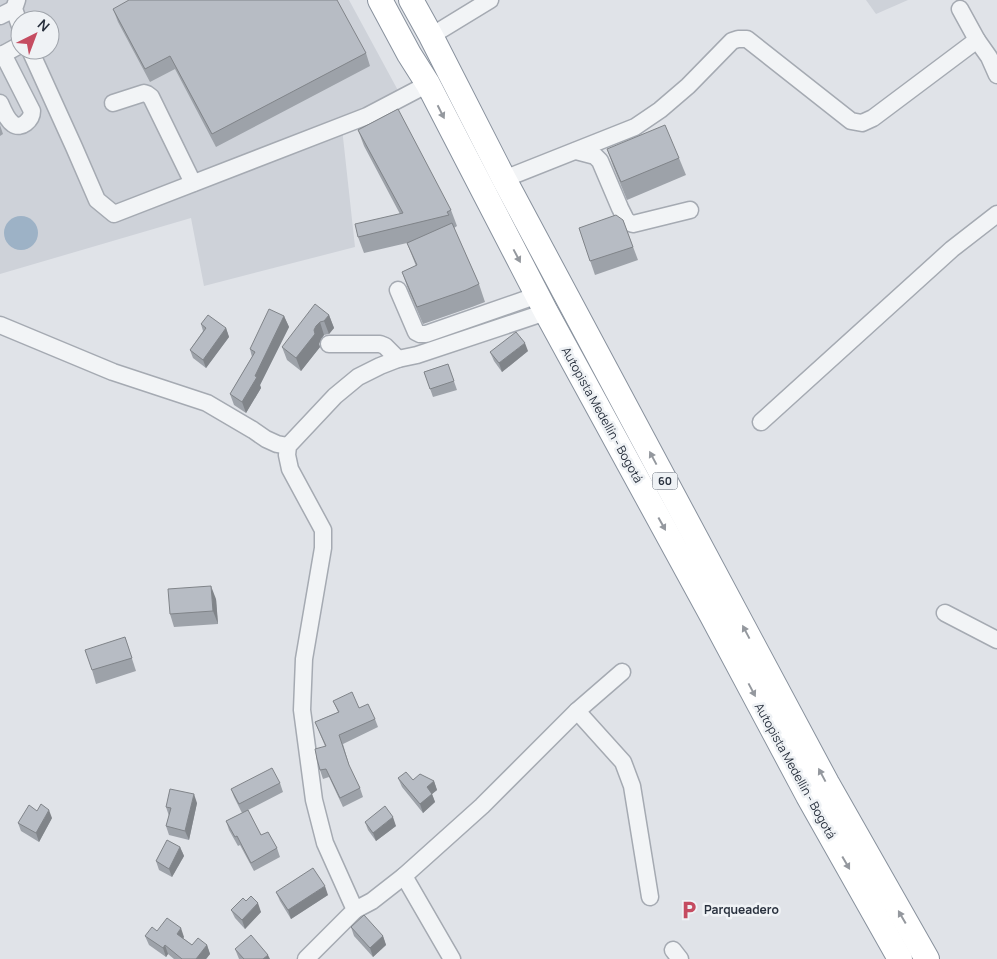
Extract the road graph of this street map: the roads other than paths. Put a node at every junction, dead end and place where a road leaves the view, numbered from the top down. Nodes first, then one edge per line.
1 (411, 0) edge
2 (490, 0) edge
3 (381, 2) edge
4 (960, 8) dead end
5 (431, 36) junction
6 (977, 40) junction
7 (2, 55) edge
8 (35, 60) edge
9 (997, 75) edge
10 (428, 84) junction
11 (0, 103) edge
12 (113, 103) dead end
13 (576, 150) junction
14 (504, 179) junction
15 (193, 184) junction
16 (690, 210) dead end
17 (997, 214) edge
18 (398, 290) dead end
19 (542, 304) junction
20 (0, 325) edge
21 (329, 344) dead end
22 (398, 358) junction
23 (761, 422) dead end
24 (288, 446) junction
25 (945, 613) dead end
26 (997, 640) edge
27 (622, 672) dead end
28 (577, 711) junction
29 (404, 876) junction
30 (650, 897) dead end
31 (355, 910) junction
32 (306, 959) edge
33 (452, 959) edge
34 (900, 959) edge
35 (927, 959) edge

1 - 5 highway, Autopista Medellín - Bogotá / 60
2 - 5 street
3 - 10 highway, Autopista Medellín - Bogotá / 60
4 - 6 street
5 - 14 highway, Autopista Medellín - Bogotá / 60
6 - 9 street
6 - 13 street
7 - 11 street
8 - 15 street
10 - 15 street
10 -> 19 highway, Autopista Medellín - Bogotá / 60
12 - 15 street
13 - 14 street
13 - 16 street
35 -> 14 highway, Autopista Medellín - Bogotá / 60
17 - 23 street
18 - 19 street
19 - 22 street
19 -> 34 highway, Autopista Medellín - Bogotá / 60
20 - 24 street
21 - 22 street
22 - 24 street
24 - 31 street
25 - 26 street
27 - 28 street
28 - 29 street
28 - 30 street
29 - 31 street
29 - 33 street
31 - 32 street

